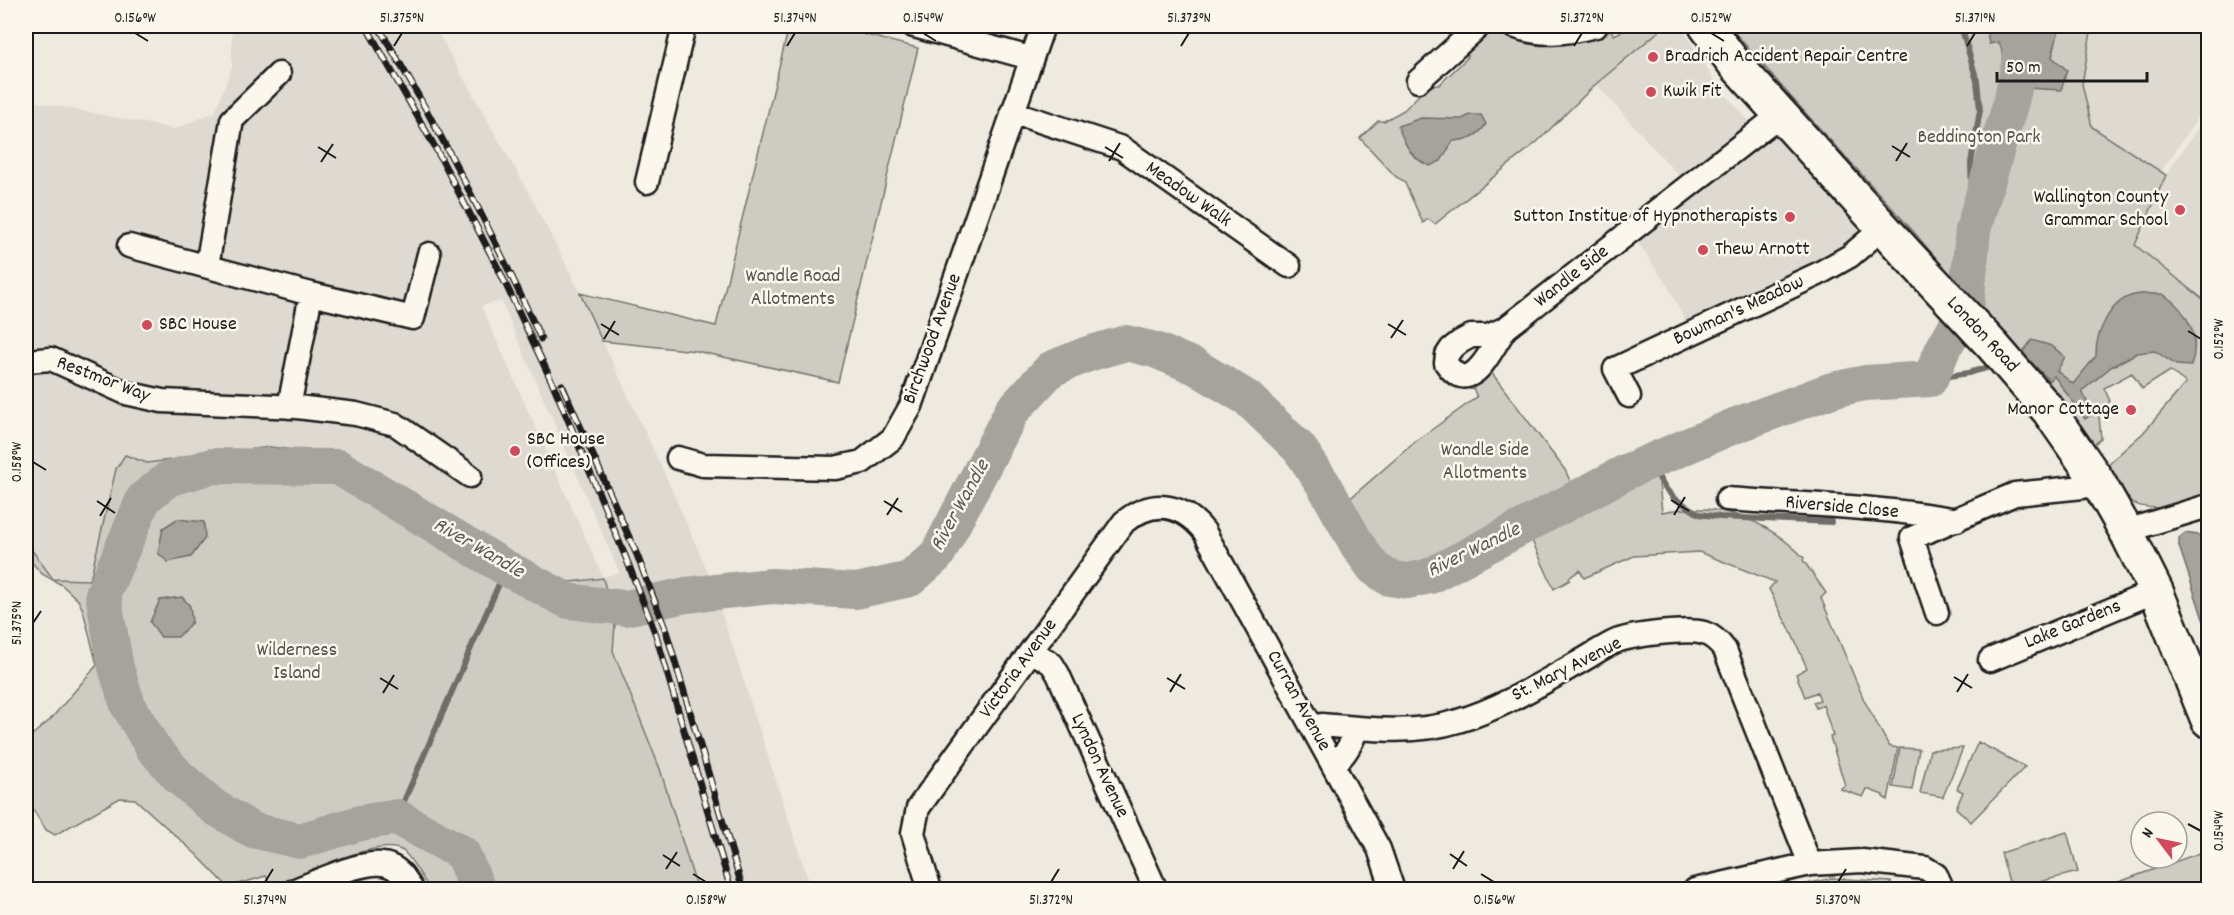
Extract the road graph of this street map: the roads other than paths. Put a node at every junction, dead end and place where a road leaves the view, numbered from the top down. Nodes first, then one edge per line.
1 (684, 26) edge
2 (914, 26) edge
3 (1042, 26) edge
4 (1479, 26) edge
5 (1513, 26) edge
6 (1596, 26) edge
7 (1706, 26) edge
8 (1030, 58) junction
9 (279, 74) dead end
10 (1418, 81) dead end
11 (1012, 112) junction
12 (1781, 114) junction
13 (648, 182) dead end
14 (1884, 227) junction
15 (129, 246) dead end
16 (429, 254) dead end
17 (207, 266) junction
18 (1289, 266) dead end
19 (311, 294) junction
20 (1506, 328) dead end
21 (26, 361) edge
22 (1629, 396) dead end
23 (289, 407) junction
24 (678, 458) dead end
25 (470, 476) dead end
26 (2097, 480) junction
27 (1727, 499) dead end
28 (2201, 508) edge
29 (1193, 518) joint
30 (1957, 520) junction
31 (2126, 531) junction
32 (2156, 591) junction
33 (1937, 613) dead end
34 (1032, 651) junction
35 (1990, 660) dead end
36 (2208, 720) edge
37 (1356, 728) junction
38 (1313, 729) junction
39 (1333, 764) junction
40 (1810, 864) junction
41 (295, 890) edge
42 (412, 890) edge
43 (930, 890) edge
44 (1156, 890) edge
45 (1393, 890) edge
46 (1695, 890) edge
47 (1943, 890) edge

1 - 13 street
2 - 8 street
3 - 8 street, Birchwood Avenue
4 - 10 street
5 - 6 street
7 - 12 main road, London Road
8 - 11 street, Birchwood Avenue
9 - 17 street
11 - 18 street, Meadow Walk
11 - 24 street, Birchwood Avenue
12 - 14 main road, London Road
12 - 20 street, Wandle Side
14 - 22 street, Bowman's Meadow
14 - 26 main road, London Road
15 - 17 street
16 - 19 street
17 - 19 street
19 - 23 street
21 - 23 street, Restmor Way
23 - 25 street, Restmor Way
26 - 30 street, Riverside Close
26 - 31 main road, London Road
27 - 30 street, Riverside Close
28 - 31 street
29 - 34 street, Victoria Avenue
29 - 38 street, Curran Avenue
30 - 33 street, Riverside Close
31 - 32 main road, London Road
32 - 35 street, Lake Gardens
32 - 36 main road, London Road
34 - 43 street, Victoria Avenue
34 - 44 street, Lyndon Avenue
37 - 38 street, St. Mary Avenue
37 - 39 street
37 - 40 street, St. Mary Avenue
38 - 39 street, Curran Avenue
39 - 45 street, Curran Avenue
40 - 46 street
40 - 47 street
41 - 42 street

